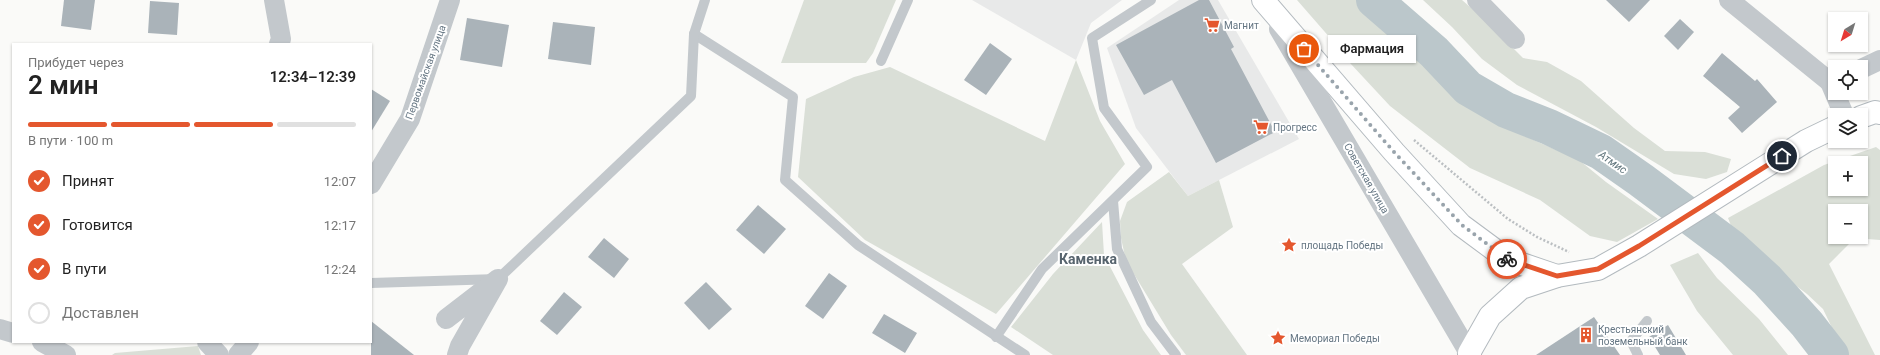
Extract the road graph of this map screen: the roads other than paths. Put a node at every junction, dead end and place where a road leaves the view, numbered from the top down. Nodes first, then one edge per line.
1 (274, 0) edge
2 (450, 0) edge
3 (705, 0) edge
4 (908, 0) edge
5 (1151, 0) edge
6 (1477, 0) edge
7 (1728, 0) edge
8 (1264, 2) edge
9 (694, 34) junction
10 (1515, 39) dead end
11 (280, 43) edge
12 (1880, 60) edge
13 (881, 61) dead end
14 (1868, 66) edge
15 (1828, 78) edge
16 (1880, 113) edge
17 (1868, 114) edge
18 (1828, 130) edge
19 (372, 182) edge
20 (1113, 200) junction
21 (1557, 276) junction
22 (498, 278) junction
23 (372, 283) edge
24 (446, 319) dead end
25 (1647, 321) dead end
26 (0, 330) edge
27 (12, 333) edge
28 (996, 337) junction
29 (44, 343) edge
30 (208, 343) edge
31 (248, 343) edge
32 (1470, 354) edge
33 (66, 355) edge
34 (219, 355) edge
35 (238, 355) edge
36 (457, 355) edge
37 (1026, 355) edge
38 (1176, 355) edge
39 (1638, 355) edge

1 - 11 street
2 - 19 street, Первомайская улица
3 - 9 lane
4 - 13 lane
5 - 20 lane
6 - 10 street
7 - 15 street
8 - 21 main road, Советская улица
8 - 32 street, Советская улица
9 - 22 lane
9 - 28 lane
12 - 14 street
16 - 17 main road
18 - 21 main road
20 - 28 lane
20 - 38 lane
21 - 32 main road, Советская улица
22 - 23 lane
22 - 24 street
22 - 36 street
25 - 39 lane
26 - 27 street
28 - 37 lane
29 - 33 street
30 - 34 street
31 - 35 street

